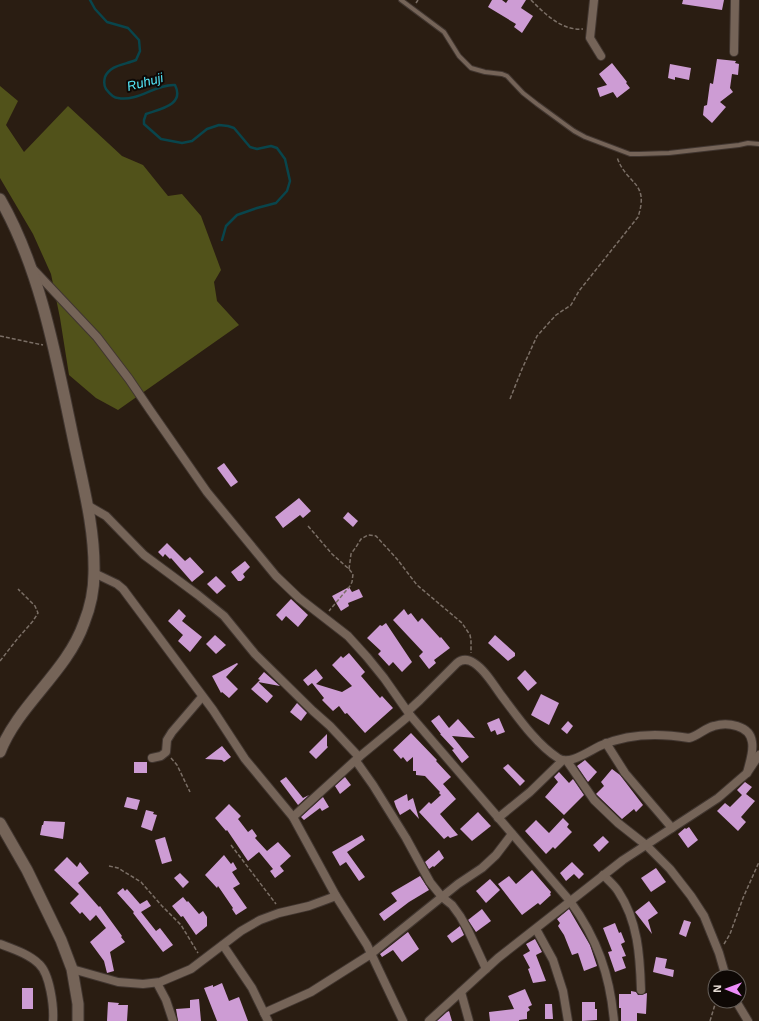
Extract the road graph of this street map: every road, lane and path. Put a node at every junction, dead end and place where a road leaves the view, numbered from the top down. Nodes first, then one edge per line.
1 (401, 0) edge
2 (531, 0) edge
3 (594, 0) edge
4 (735, 0) edge
5 (591, 27) junction
6 (734, 52) dead end
7 (601, 56) dead end
8 (759, 144) edge
9 (613, 147) junction
10 (0, 199) edge
11 (30, 266) junction
12 (0, 336) edge
13 (53, 347) junction
14 (510, 399) dead end
15 (87, 505) junction
16 (308, 526) dead end
17 (349, 568) junction
18 (94, 573) junction
19 (18, 589) dead end
20 (324, 617) junction
21 (0, 661) edge
22 (470, 661) junction
23 (202, 697) junction
24 (409, 713) junction
25 (606, 743) junction
26 (0, 752) edge
27 (166, 752) junction
28 (759, 755) edge
29 (152, 758) dead end
30 (357, 759) junction
31 (564, 761) junction
32 (747, 773) junction
33 (190, 792) dead end
34 (293, 817) junction
35 (498, 818) junction
36 (0, 824) edge
37 (672, 828) junction
38 (512, 834) junction
39 (231, 845) dead end
40 (646, 845) junction
41 (759, 862) edge
42 (109, 866) dead end
43 (603, 875) junction
44 (336, 896) junction
45 (442, 897) junction
46 (570, 901) junction
47 (282, 912) junction
48 (536, 928) junction
49 (0, 944) edge
50 (223, 945) junction
51 (719, 953) junction
52 (371, 954) junction
53 (203, 961) junction
54 (72, 969) junction
55 (486, 969) junction
56 (724, 969) edge
57 (157, 983) junction
58 (641, 990) dead end
59 (461, 992) junction
60 (714, 1009) edge
61 (741, 1009) edge
62 (266, 1017) edge
63 (53, 1021) edge
64 (78, 1021) edge
65 (173, 1021) edge
66 (403, 1021) edge
67 (429, 1021) edge
68 (469, 1021) edge
69 (568, 1021) edge
70 (614, 1021) edge
71 (710, 1021) edge
72 (748, 1021) edge

1 - 9 lane
2 - 5 path
3 - 5 street
4 - 6 street
5 - 7 street
8 - 9 lane
9 - 14 path
10 - 11 main road
11 - 13 main road
11 - 20 street
12 - 13 path
13 - 15 main road
15 - 18 main road
15 - 30 street
16 - 17 path
17 - 20 path
17 - 22 path
18 - 23 street
18 - 26 main road
19 - 21 path
20 - 24 street
22 - 24 street
22 - 31 street
23 - 27 street
23 - 34 street
24 - 30 street
24 - 35 street
25 - 31 street
25 - 32 street
25 - 37 street
27 - 29 street
27 - 33 path
28 - 32 street
30 - 34 street
30 - 45 street
31 - 35 street
31 - 40 street
32 - 37 street
34 - 44 street
35 - 38 street
36 - 54 main road
37 - 40 street
38 - 45 street
38 - 46 street
39 - 47 path
40 - 43 street
40 - 51 street
41 - 51 path
42 - 53 path
43 - 46 street
43 - 58 street
44 - 47 street
44 - 52 street
45 - 52 street
45 - 55 street
46 - 48 street
46 - 70 street
47 - 50 street
48 - 55 street
48 - 69 street
49 - 63 street
50 - 53 street
50 - 62 street
51 - 56 street
52 - 62 street
52 - 66 street
53 - 57 street
54 - 57 street
54 - 64 main road
55 - 59 street
57 - 65 street
59 - 67 street
59 - 68 street
60 - 71 path
61 - 72 street

